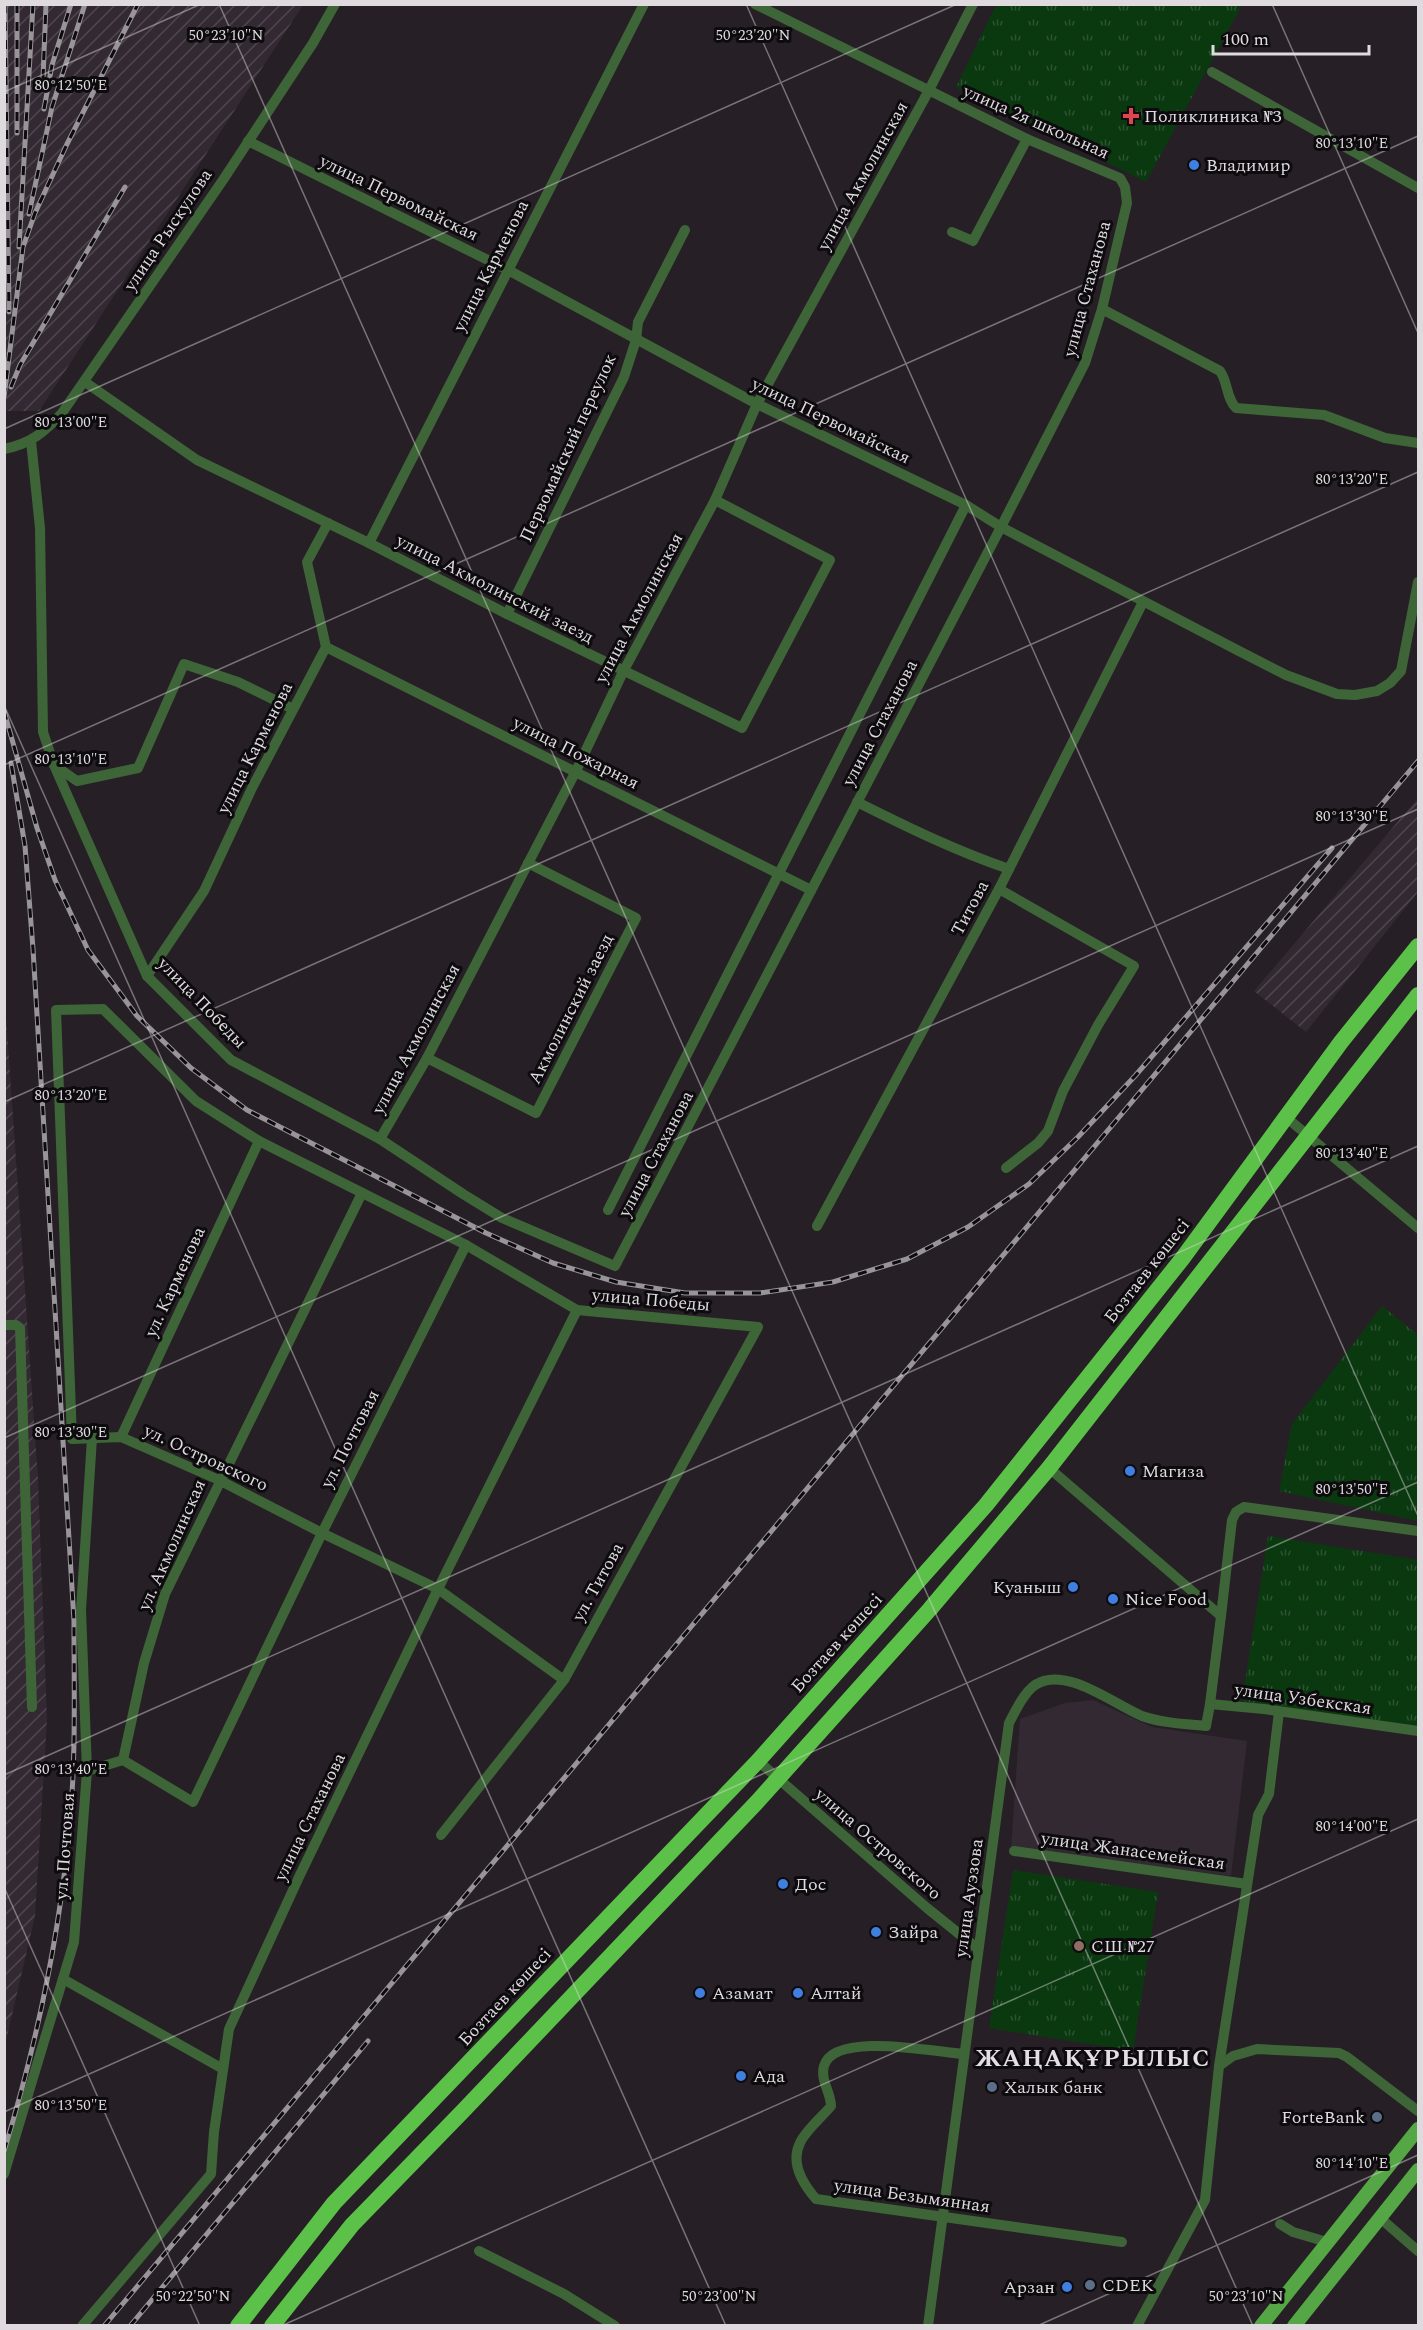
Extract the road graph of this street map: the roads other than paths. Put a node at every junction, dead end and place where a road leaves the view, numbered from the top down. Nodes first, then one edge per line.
1 (335, 4) edge
2 (644, 4) edge
3 (755, 4) edge
4 (973, 4) edge
5 (1212, 72) dead end
6 (928, 92) junction
7 (1027, 139) junction
8 (248, 141) junction
9 (1125, 187) joint
10 (1419, 188) edge
11 (685, 230) dead end
12 (952, 232) dead end
13 (508, 270) junction
14 (1102, 309) junction
15 (636, 340) junction
16 (85, 382) junction
17 (757, 404) junction
18 (31, 441) junction
19 (1419, 443) edge
20 (4, 449) edge
21 (715, 500) junction
22 (966, 506) junction
23 (328, 523) junction
24 (1001, 527) junction
25 (369, 543) junction
26 (1419, 582) edge
27 (1143, 602) junction
28 (507, 614) junction
29 (326, 647) junction
30 (623, 672) junction
31 (293, 709) junction
32 (54, 765) junction
33 (576, 771) junction
34 (857, 802) junction
35 (528, 863) junction
36 (1009, 869) junction
37 (778, 872) junction
38 (999, 889) junction
39 (811, 890) junction
40 (1419, 946) edge
41 (147, 976) junction
42 (1419, 995) edge
43 (57, 1010) joint
44 (427, 1058) junction
45 (1287, 1118) junction
46 (1309, 1135) junction
47 (380, 1139) junction
48 (259, 1141) junction
49 (1006, 1168) dead end
50 (362, 1193) junction
51 (608, 1210) dead end
52 (817, 1226) dead end
53 (1419, 1228) edge
54 (466, 1245) junction
55 (620, 1259) joint
56 (577, 1310) junction
57 (4, 1325) edge
58 (758, 1327) joint
59 (120, 1437) junction
60 (92, 1438) junction
61 (1049, 1468) junction
62 (219, 1480) junction
63 (1419, 1531) edge
64 (322, 1533) junction
65 (438, 1589) junction
66 (1221, 1616) junction
67 (564, 1680) junction
68 (1210, 1704) junction
69 (32, 1707) dead end
70 (1279, 1712) junction
71 (1419, 1731) edge
72 (123, 1760) junction
73 (758, 1761) junction
74 (87, 1771) junction
75 (778, 1779) junction
76 (441, 1835) dead end
77 (1014, 1851) dead end
78 (1247, 1884) junction
79 (978, 1949) junction
80 (63, 1978) junction
81 (963, 2055) junction
82 (1219, 2066) junction
83 (223, 2069) junction
84 (1419, 2111) edge
85 (1419, 2128) edge
86 (1419, 2170) edge
87 (4, 2174) edge
88 (942, 2217) junction
89 (1379, 2217) junction
90 (1280, 2224) dead end
91 (1122, 2242) dead end
92 (1327, 2242) junction
93 (479, 2251) dead end
94 (1419, 2251) edge
95 (82, 2325) edge
96 (238, 2325) edge
97 (272, 2325) edge
98 (615, 2325) edge
99 (928, 2325) edge
100 (1137, 2325) edge
101 (1261, 2325) edge
102 (1294, 2325) edge

1 - 8 street, улица Рыскулова
2 - 13 street, улица Карменова
3 - 6 street, улица 2я школьная
4 - 6 street
5 - 10 street
6 - 7 street, улица 2я школьная
6 - 17 street, улица Акмолинская
7 - 9 street, улица 2я школьная
7 - 12 street
8 - 13 street, улица Первомайская
8 - 16 street, улица Рыскулова
9 - 14 street, улица Стаханова
11 - 15 street, Первомайский переулок
13 - 15 street, улица Первомайская
13 - 25 street, улица Карменова
14 - 19 street
14 - 24 street, улица Стаханова
15 - 17 street, улица Первомайская
15 - 28 street, Первомайский переулок
16 - 18 street, улица Рыскулова
16 - 23 street, улица Акмолинский заезд
17 - 21 street, улица Акмолинская
17 - 22 street, улица Первомайская
18 - 20 street, улица Рыскулова
18 - 32 street, улица Победы
21 - 30 street, улица Акмолинская
21 - 30 street, улица Акмолинский заезд
22 - 24 street, улица Первомайская
22 - 37 street
23 - 25 street, улица Акмолинский заезд
23 - 29 street
24 - 27 street, улица Первомайская
24 - 34 street, улица Стаханова
25 - 28 street, улица Акмолинский заезд
26 - 27 street, улица Первомайская
27 - 36 street, Титова
28 - 30 street, улица Акмолинский заезд
29 - 31 street, улица Карменова
29 - 33 street, улица Пожарная
30 - 33 street, улица Акмолинская
31 - 32 street
31 - 41 street, улица Карменова
32 - 41 street, улица Победы
33 - 35 street, улица Акмолинская
33 - 37 street, улица Пожарная
34 - 36 street
34 - 39 street, улица Стаханова
35 - 44 street, улица Акмолинская
35 - 44 street, Акмолинский заезд
36 - 38 street, Титова
37 - 39 street, улица Пожарная
37 - 51 street
38 - 49 street
38 - 52 street, Титова
39 - 55 street, улица Стаханова
40 - 45 highway, Бозтаев көшесі
41 - 47 street, улица Победы
42 - 46 highway
43 - 48 street, улица Победы
43 - 60 street, ул. Островского
44 - 47 street, улица Акмолинская
45 - 46 street
45 - 73 highway, Бозтаев көшесі
46 - 53 street
46 - 61 highway
47 - 55 street, улица Победы
48 - 50 street, улица Победы
48 - 59 street, ул. Карменова
50 - 54 street, улица Победы
50 - 62 street, ул. Акмолинская
54 - 56 street, улица Победы
54 - 64 street, ул. Почтовая
56 - 58 street, улица Победы
56 - 65 street, улица Стаханова
57 - 69 street
58 - 67 street, ул. Титова
59 - 60 street, ул. Островского
59 - 62 street, ул. Островского
60 - 74 street, ул. Почтовая
61 - 66 street
61 - 75 highway
62 - 64 street, ул. Островского
62 - 72 street, ул. Акмолинская
63 - 66 street
64 - 65 street, ул. Островского
64 - 72 street, ул. Почтовая
65 - 67 street, ул. Островского
65 - 83 street, улица Стаханова
66 - 68 street, улица Узбекская
67 - 76 street, ул. Титова
68 - 70 street, улица Узбекская
68 - 79 street, улица Ауэзова
70 - 71 street, улица Узбекская
70 - 78 street, улица Жанасемейская
72 - 74 street
73 - 75 street, улица Островского
73 - 96 highway, Бозтаев көшесі
74 - 80 street, ул. Почтовая
75 - 79 street, улица Островского
75 - 97 highway
77 - 78 street, улица Жанасемейская
78 - 82 street, улица Жанасемейская
79 - 81 street, улица Ауэзова
80 - 83 street
80 - 87 street, ул. Почтовая
81 - 88 street, улица Ауэзова
81 - 88 street, улица Безымянная
82 - 84 street
82 - 100 street, улица Жанасемейская
83 - 95 street, улица Стаханова
85 - 92 main road
86 - 89 main road
88 - 91 street, улица Безымянная
88 - 99 street, улица Ауэзова
89 - 94 street
89 - 102 main road
90 - 92 street
92 - 101 main road
93 - 98 street

